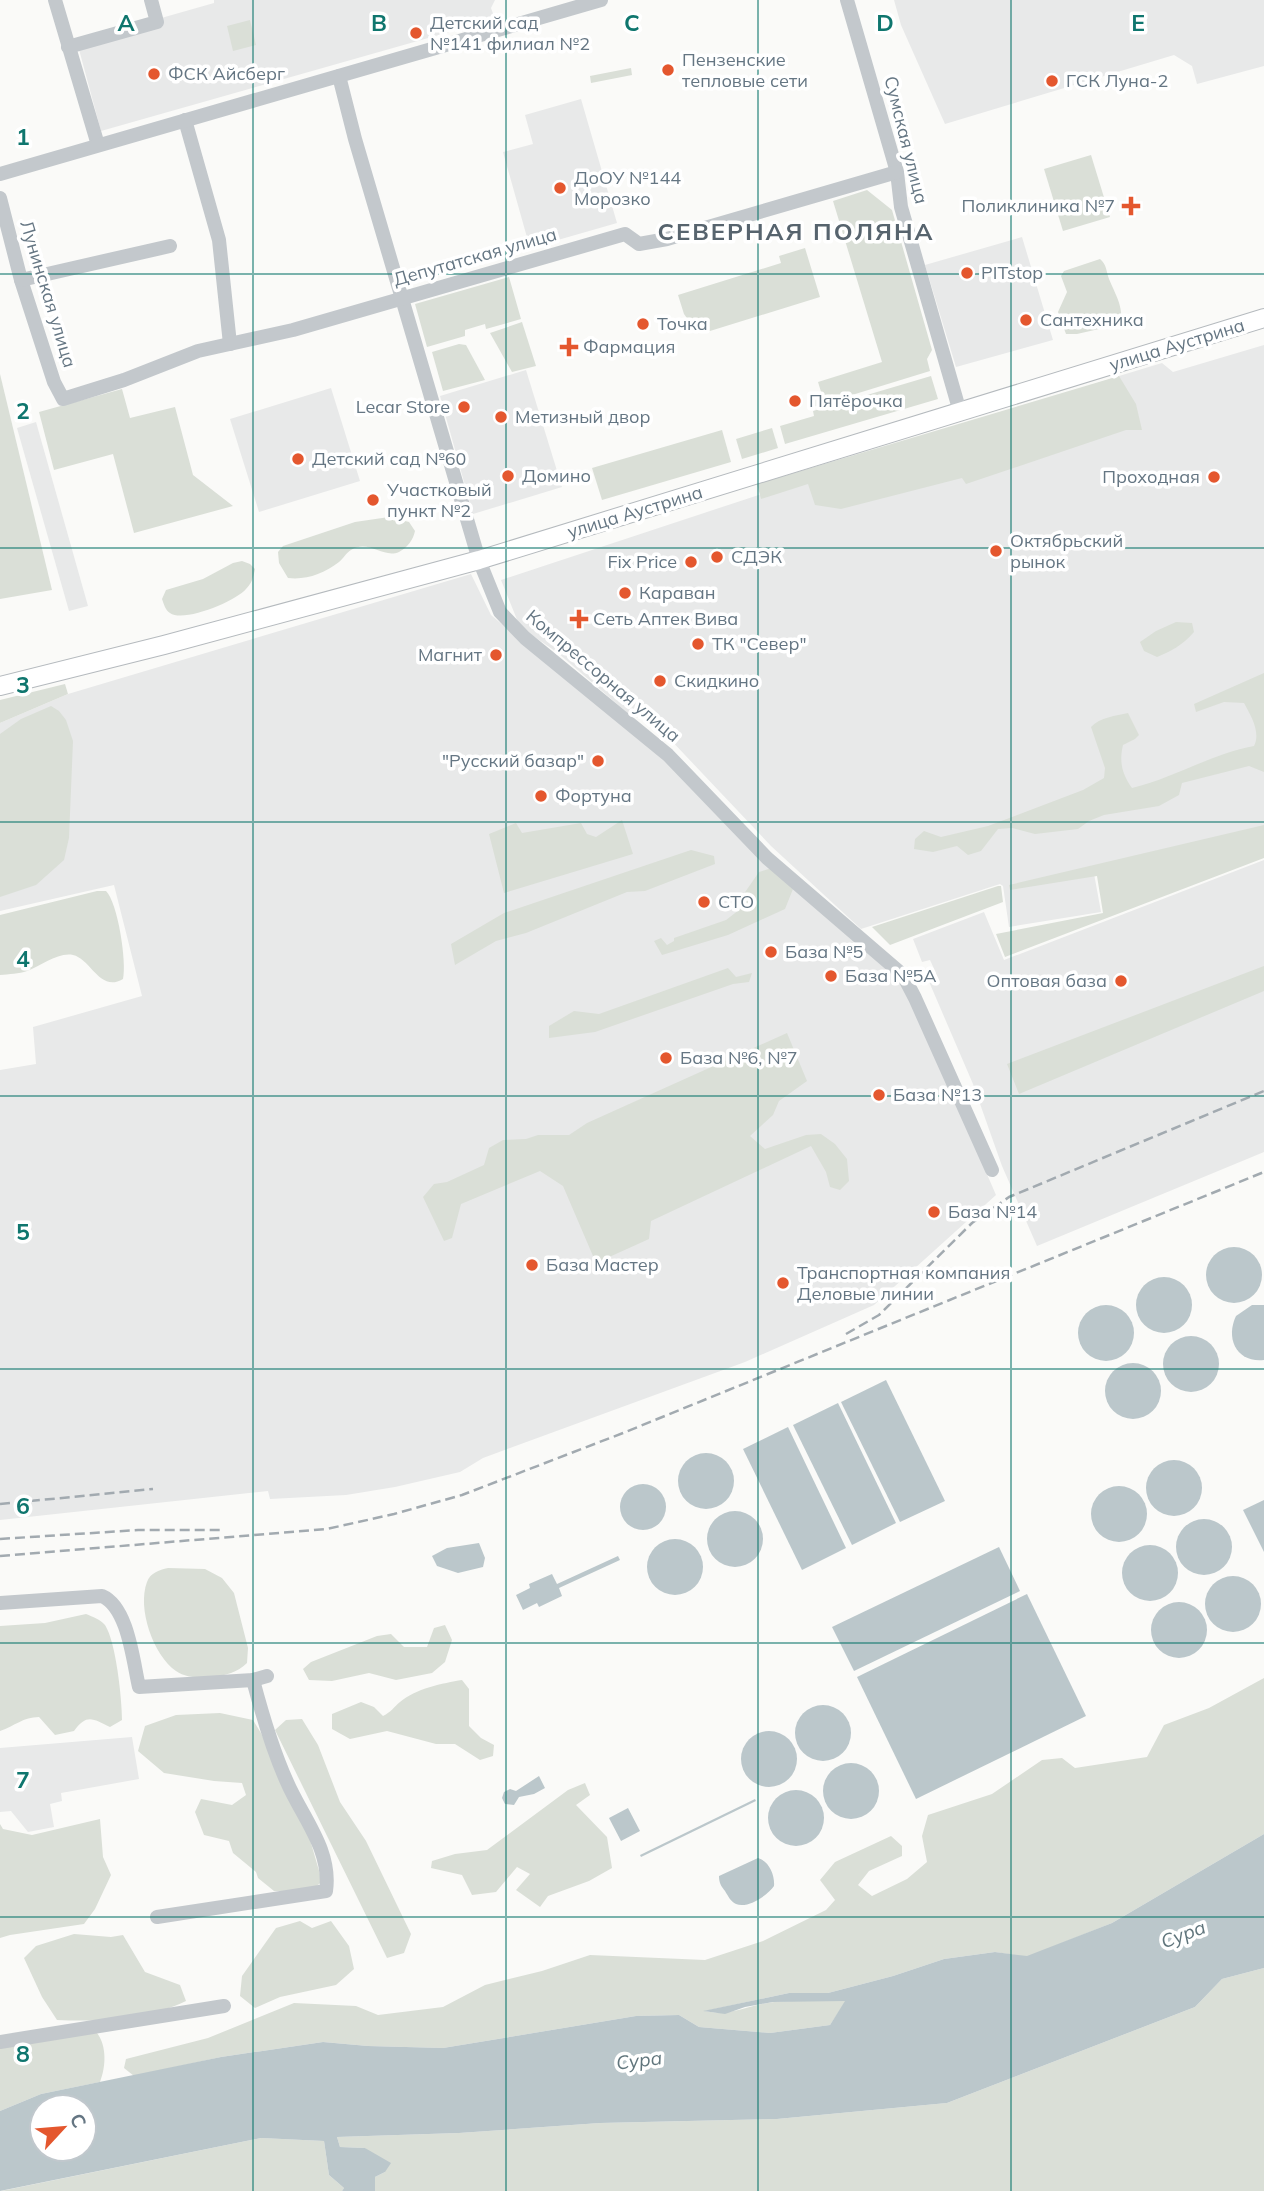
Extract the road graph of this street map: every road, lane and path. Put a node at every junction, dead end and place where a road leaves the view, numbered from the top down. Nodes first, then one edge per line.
1 (55, 0) edge
2 (151, 0) edge
3 (601, 0) edge
4 (848, 0) edge
5 (583, 3) edge
6 (68, 47) junction
7 (339, 76) junction
8 (185, 120) junction
9 (98, 145) junction
10 (897, 172) junction
11 (0, 174) edge
12 (0, 198) edge
13 (170, 246) dead end
14 (21, 280) junction
15 (402, 298) junction
16 (1264, 318) edge
17 (230, 344) junction
18 (63, 399) joint
19 (960, 412) junction
20 (479, 560) junction
21 (0, 686) edge
22 (992, 1170) dead end
23 (0, 1603) edge
24 (157, 1917) dead end
25 (224, 2006) dead end
26 (0, 2042) edge

1 - 6 street
2 - 6 street
3 - 5 street
4 - 10 street, Сумская улица
5 - 7 street
6 - 9 street
7 - 8 street
7 - 15 street, Компрессорная улица
8 - 9 street
8 - 17 street
9 - 11 street
10 - 15 street, Депутатская улица
10 - 19 street, Сумская улица
12 - 14 street, Лунинская улица
13 - 14 street
14 - 18 street, Лунинская улица
15 - 17 street, Депутатская улица
15 - 20 street, Компрессорная улица
16 - 19 main road, улица Аустрина
17 - 18 street, Депутатская улица
19 - 20 main road, улица Аустрина
20 - 21 main road, улица Аустрина
20 - 22 street, Компрессорная улица
23 - 24 street
25 - 26 street

